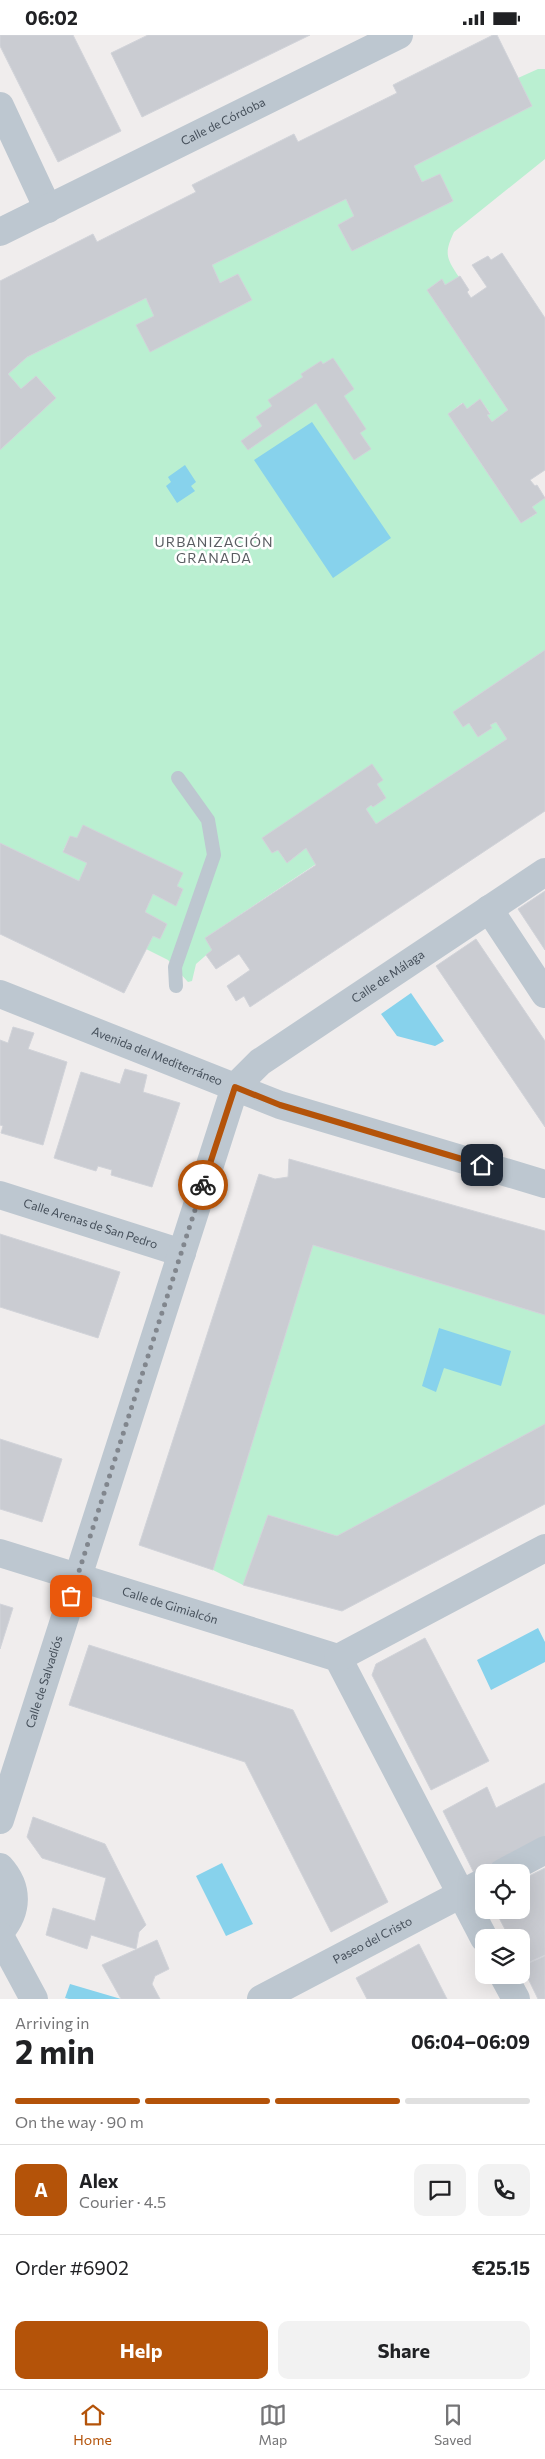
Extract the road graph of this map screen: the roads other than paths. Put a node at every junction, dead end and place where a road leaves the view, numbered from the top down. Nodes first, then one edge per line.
1 (399, 35) edge
2 (0, 107) edge
3 (48, 209) junction
4 (0, 232) edge
5 (178, 778) dead end
6 (545, 872) edge
7 (489, 909) junction
8 (176, 986) dead end
9 (0, 994) edge
10 (545, 994) edge
11 (235, 1087) junction
12 (543, 1180) edge
13 (0, 1195) edge
14 (182, 1253) junction
15 (545, 1548) edge
16 (0, 1553) edge
17 (77, 1577) junction
18 (338, 1659) junction
19 (0, 1820) edge
20 (545, 1850) edge
21 (519, 1864) edge
22 (0, 1867) edge
23 (472, 1888) edge
24 (482, 1929) edge
25 (0, 1932) edge
26 (0, 1936) edge
27 (508, 1984) edge
28 (34, 1999) edge
29 (261, 1999) edge
30 (516, 1999) edge

1 - 3 street, Calle de Córdoba
2 - 3 street
3 - 4 street, Calle de Córdoba
5 - 8 lane
6 - 7 street, Calle de Málaga
7 - 10 street
7 - 11 street, Calle de Málaga
9 - 11 street, Avenida del Mediterráneo
11 - 12 street, Avenida del Mediterráneo
11 - 14 street, Calle de Salvadiós
13 - 14 street, Calle Arenas de San Pedro
14 - 17 street, Calle de Salvadiós
15 - 18 street
16 - 17 street, Calle de Gimialcón
17 - 18 street, Calle de Gimialcón
17 - 19 street, Calle de Salvadiós
18 - 23 street
20 - 21 street
22 - 25 street
23 - 24 street
23 - 29 street, Paseo del Cristo
26 - 28 street
27 - 30 street

